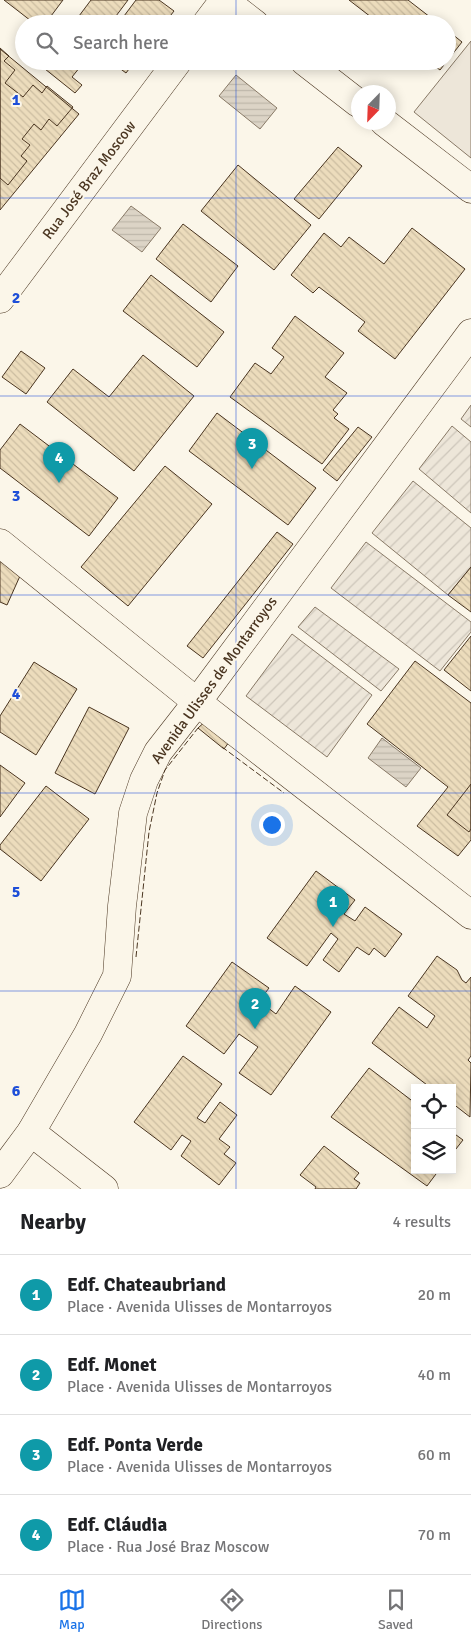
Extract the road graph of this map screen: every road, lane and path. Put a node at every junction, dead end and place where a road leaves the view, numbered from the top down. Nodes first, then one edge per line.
1 (224, 0) edge
2 (213, 15) edge
3 (243, 15) edge
4 (171, 70) edge
5 (316, 70) edge
6 (351, 98) edge
7 (394, 130) edge
8 (471, 189) edge
9 (0, 299) edge
10 (471, 332) edge
11 (0, 543) edge
12 (197, 702) junction
13 (471, 915) edge
14 (31, 1132) junction
15 (0, 1174) edge
16 (104, 1189) edge

1 - 2 street
1 - 3 street
4 - 9 street, Rua José Braz Moscow
5 - 6 street
7 - 8 street
10 - 12 street, Avenida Ulisses de Montarroyos
11 - 12 street
12 - 13 street
12 - 14 street, Avenida Ulisses de Montarroyos
14 - 15 street, Avenida Ulisses de Montarroyos
14 - 16 street

